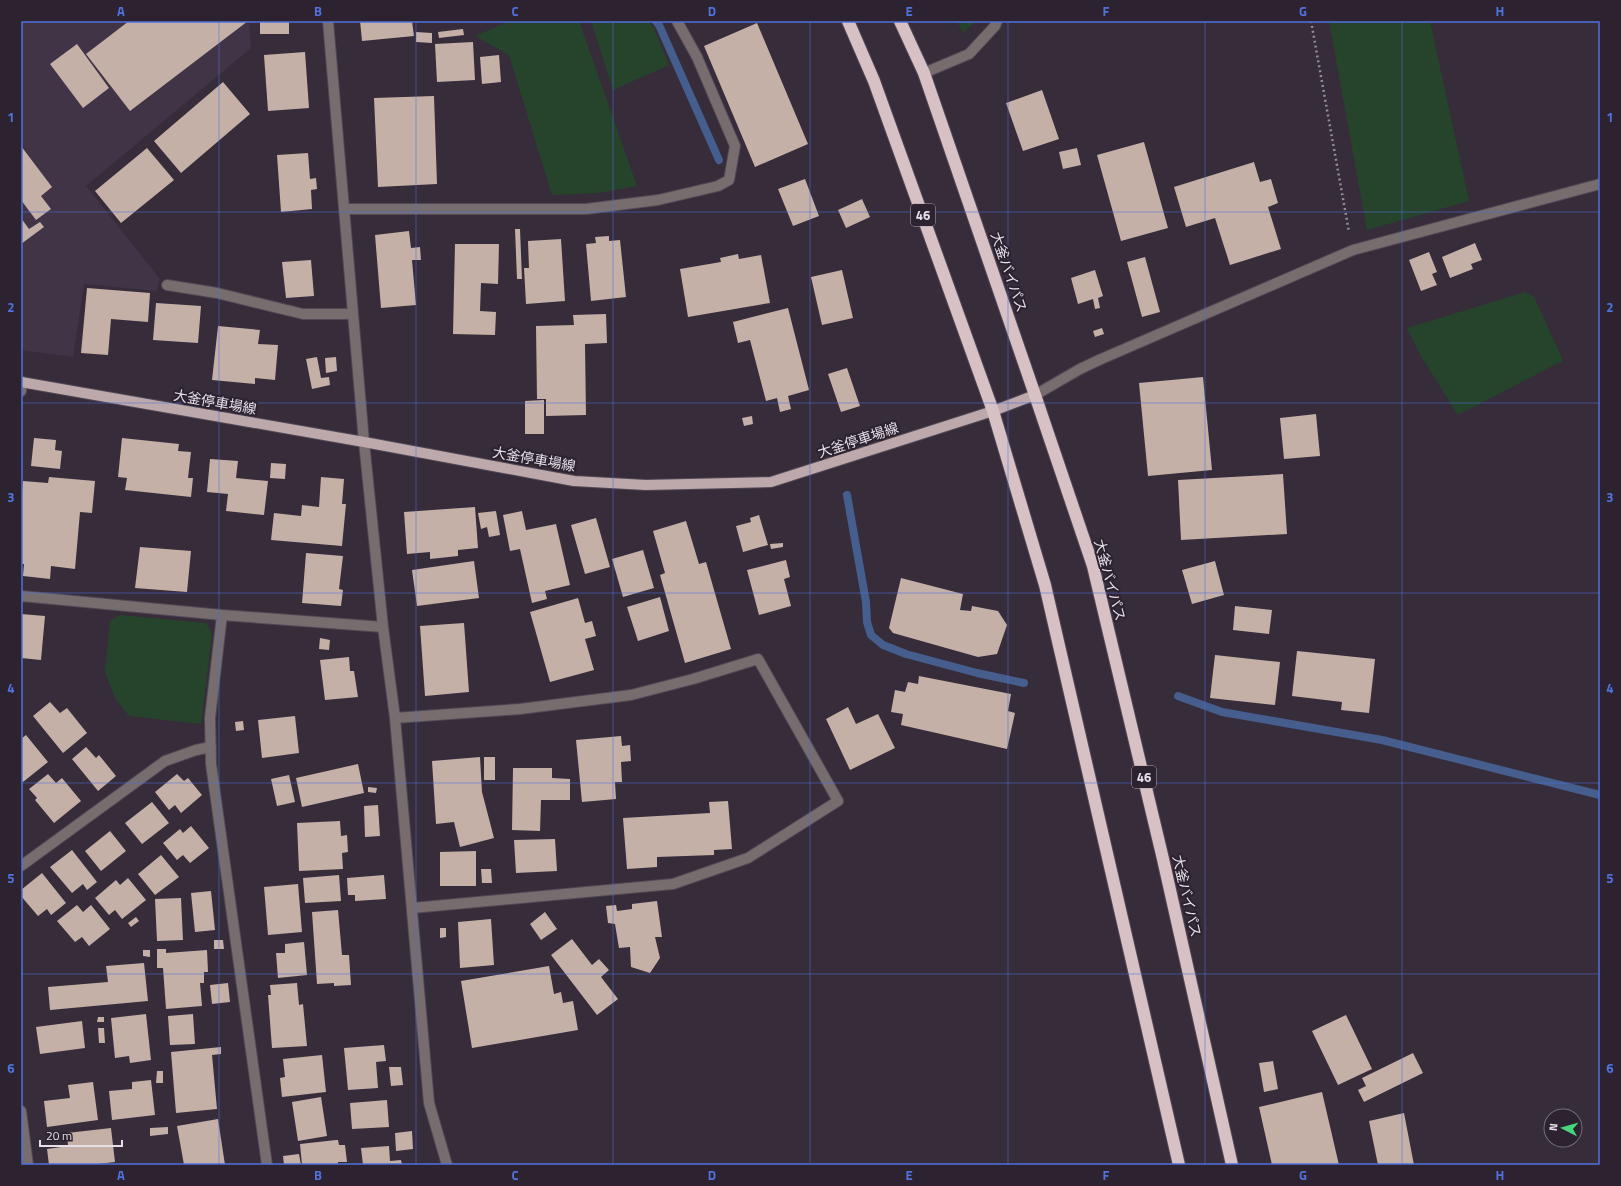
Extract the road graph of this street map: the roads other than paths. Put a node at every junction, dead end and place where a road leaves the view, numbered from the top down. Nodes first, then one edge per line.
1 (328, 21) edge
2 (677, 21) edge
3 (848, 21) edge
4 (900, 21) edge
5 (997, 21) edge
6 (924, 74) junction
7 (1600, 184) edge
8 (344, 209) junction
9 (167, 285) dead end
10 (353, 314) junction
11 (21, 385) edge
12 (1036, 395) junction
13 (994, 411) junction
14 (364, 442) junction
15 (21, 596) edge
16 (222, 615) junction
17 (383, 628) junction
18 (395, 718) junction
19 (211, 747) junction
20 (21, 866) edge
21 (412, 908) junction
22 (21, 1112) edge
23 (28, 1165) edge
24 (267, 1165) edge
25 (447, 1165) edge
26 (1179, 1165) edge
27 (1232, 1165) edge

1 - 8 street
2 - 8 street
3 - 13 highway, 46
4 - 6 highway, 大釜バイパス / 46
5 - 6 street
6 - 12 highway, 大釜バイパス / 46
7 - 12 street
8 - 10 street
9 - 10 street
10 - 14 street
11 - 14 main road, 大釜停車場線
12 - 13 main road, 大釜停車場線
12 - 27 highway, 大釜バイパス / 46
13 - 14 main road, 大釜停車場線
13 - 26 highway, 46
14 - 17 street
15 - 16 street
16 - 17 street
16 - 19 street
17 - 18 street
18 - 21 street
18 - 21 street
19 - 20 street
19 - 24 street
21 - 25 street
22 - 23 street

